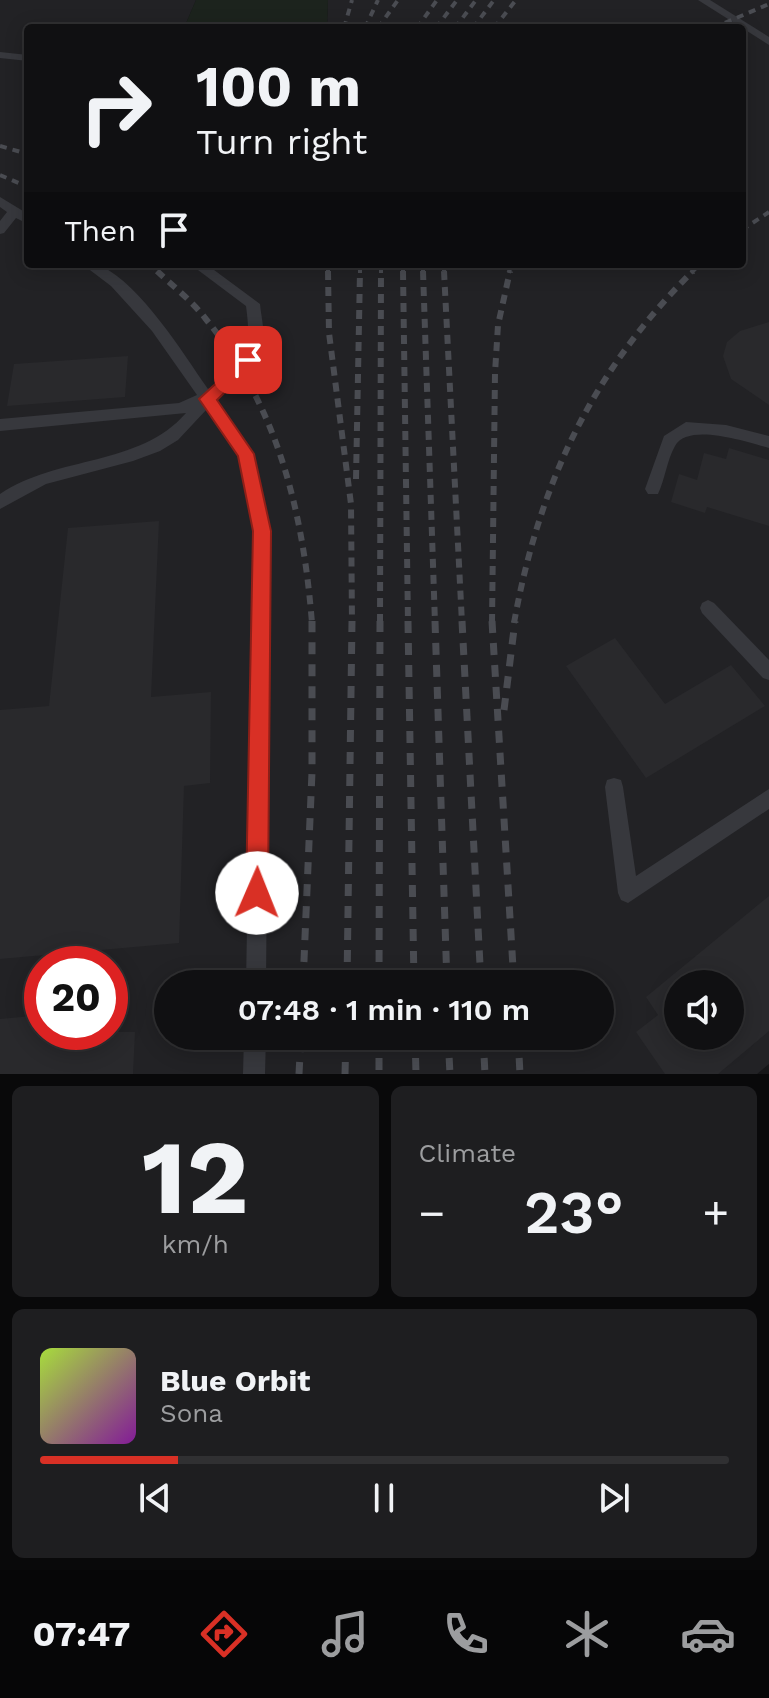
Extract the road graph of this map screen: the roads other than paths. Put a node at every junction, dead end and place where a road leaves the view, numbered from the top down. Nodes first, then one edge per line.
1 (703, 0) edge
2 (741, 24) edge
3 (746, 27) edge
4 (769, 42) edge
5 (0, 55) edge
6 (24, 58) edge
7 (0, 201) edge
8 (15, 211) junction
9 (24, 217) edge
10 (0, 230) edge
11 (95, 268) edge
12 (203, 268) edge
13 (207, 399) junction
14 (0, 425) edge
15 (769, 442) edge
16 (653, 489) dead end
17 (0, 502) edge
18 (708, 608) dead end
19 (769, 672) edge
20 (614, 787) dead end
21 (769, 798) edge
22 (256, 970) edge
23 (255, 1050) edge
24 (254, 1074) edge

1 - 2 lane
3 - 4 lane
5 - 6 lane
7 - 8 lane
8 - 9 lane
8 - 10 lane
11 - 13 lane
12 - 13 lane
13 - 14 lane
13 - 17 lane
13 - 22 lane
15 - 16 lane
18 - 19 lane
20 - 21 lane
23 - 24 lane

